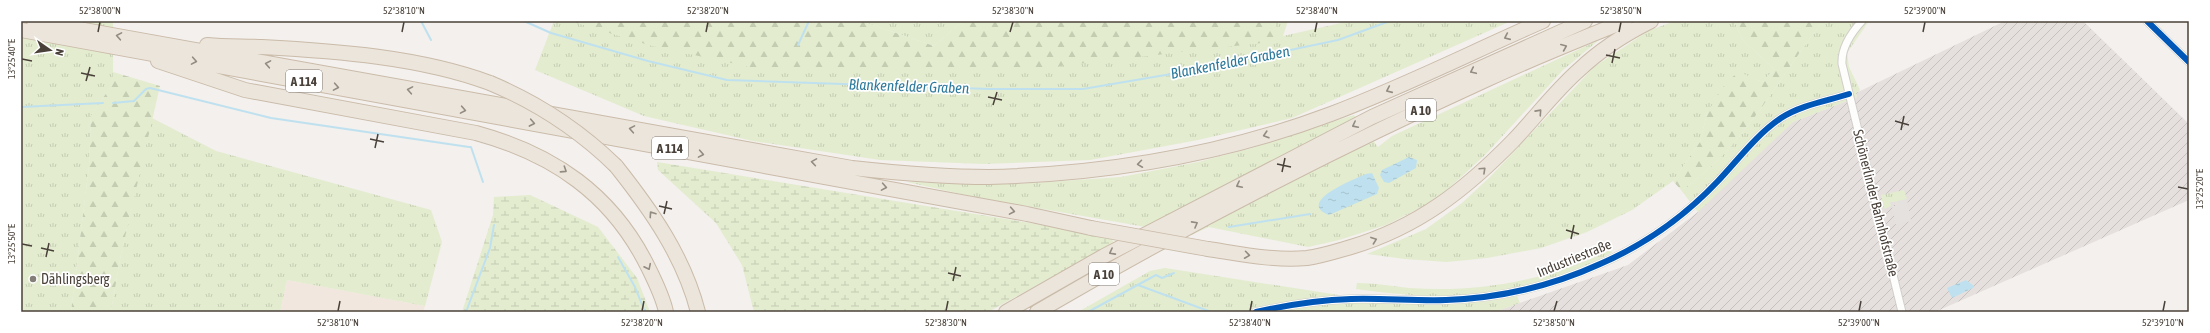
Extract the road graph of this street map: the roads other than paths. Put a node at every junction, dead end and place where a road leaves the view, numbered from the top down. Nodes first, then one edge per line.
1 (34, 21) edge
2 (1543, 21) edge
3 (1585, 21) edge
4 (1624, 21) edge
5 (1651, 21) edge
6 (1862, 21) edge
7 (2147, 21) edge
8 (21, 30) edge
9 (157, 43) junction
10 (114, 46) junction
11 (2189, 62) edge
12 (1849, 94) junction
13 (849, 174) junction
14 (666, 312) edge
15 (698, 312) edge
16 (1006, 312) edge
17 (1037, 312) edge
18 (1256, 312) edge
19 (1902, 312) edge

9 -> 1 highway, A 114
2 -> 13 highway
3 -> 16 highway, A 10
17 -> 4 highway, A 10
13 -> 5 highway, bridge
6 - 12 street, Schönerlinder Bahnhofstraße
7 - 11 street
8 - 10 highway, A 114
13 -> 9 highway, A 114
15 -> 9 highway, bridge
10 -> 13 highway, A 114
10 -> 14 highway
12 - 18 street, Industriestraße
12 - 19 street, Schönerlinder Bahnhofstraße

